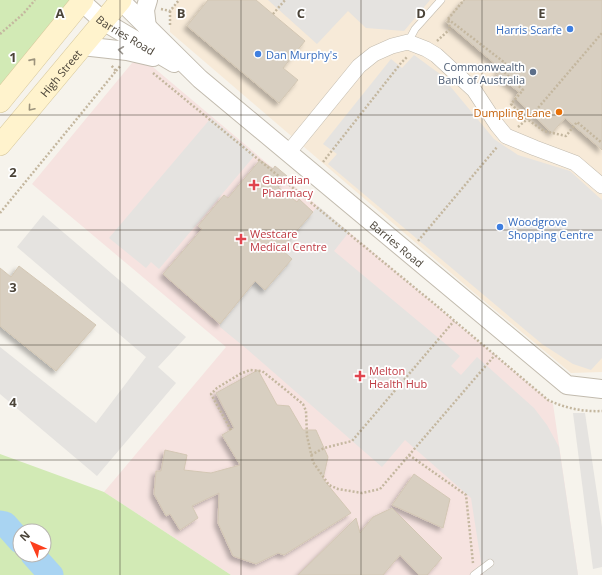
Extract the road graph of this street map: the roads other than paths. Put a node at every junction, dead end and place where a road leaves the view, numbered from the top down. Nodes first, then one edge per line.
1 (120, 0) edge
2 (441, 0) edge
3 (83, 1) edge
4 (147, 2) edge
5 (103, 21) junction
6 (147, 28) junction
7 (408, 42) junction
8 (82, 46) junction
9 (173, 63) junction
10 (200, 79) junction
11 (0, 102) edge
12 (0, 145) edge
13 (288, 153) junction
14 (602, 186) edge
15 (602, 389) edge
16 (490, 563) dead end
17 (474, 575) edge

1 - 5 main road, High Street
1 - 6 street, Barries Road
2 - 7 lane
3 - 5 street, Barries Road
11 -> 3 main road
4 - 6 street, Barries Road
5 - 8 main road, High Street
5 - 9 street, Barries Road
6 - 10 street, Barries Road
7 - 13 street
7 - 14 street
9 -> 8 street, Barries Road
8 -> 12 main road, High Street
9 - 10 street, Barries Road
10 - 13 street, Barries Road
13 - 15 street, Barries Road
16 - 17 lane

